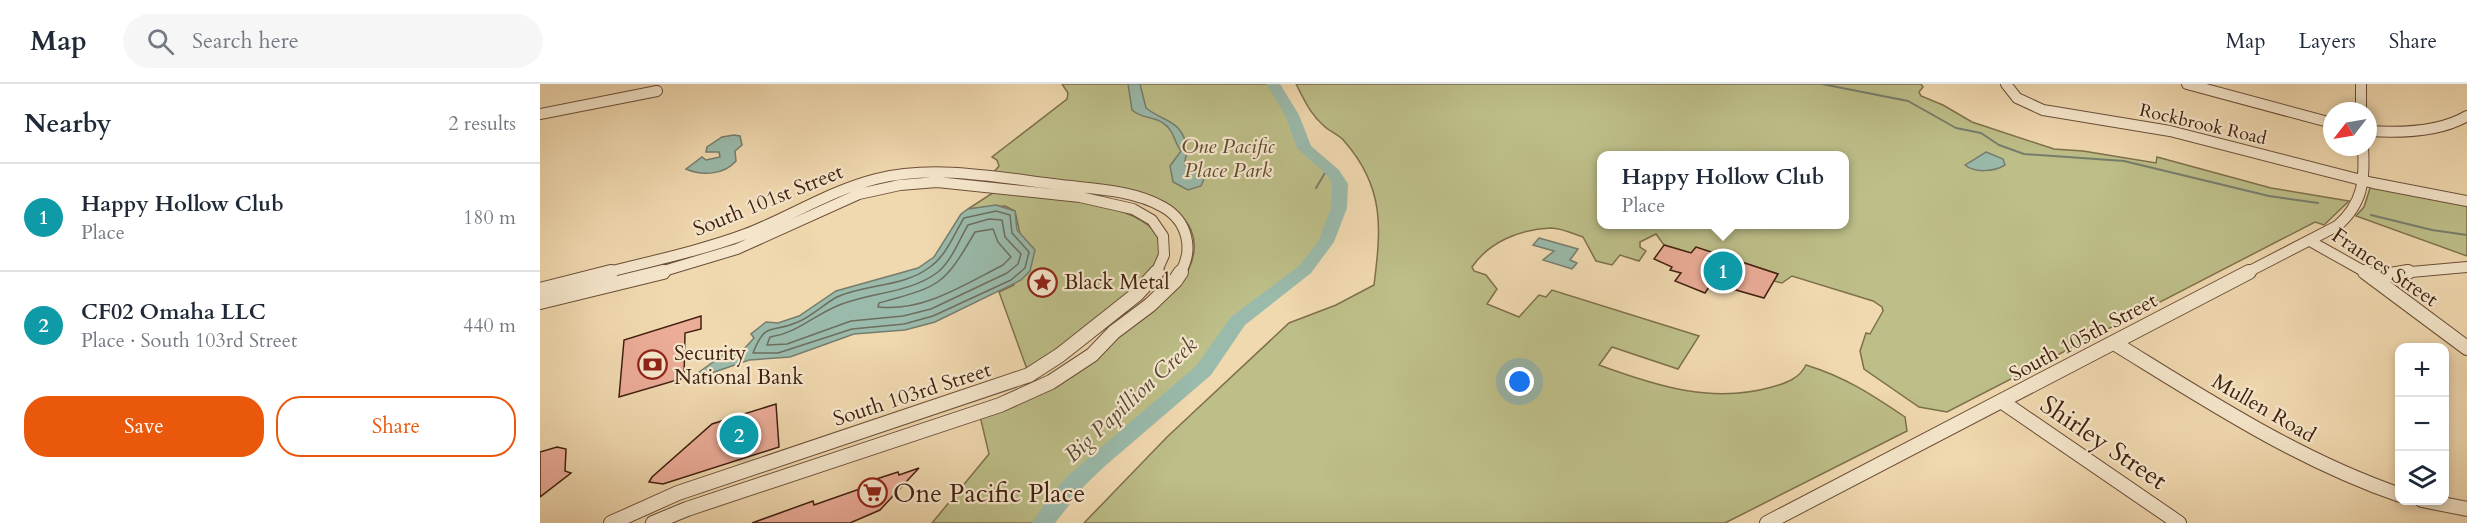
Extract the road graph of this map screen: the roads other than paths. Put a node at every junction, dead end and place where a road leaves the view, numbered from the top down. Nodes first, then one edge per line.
1 (2006, 84) edge
2 (2187, 84) edge
3 (2358, 84) edge
4 (657, 91) dead end
5 (2360, 102) edge
6 (540, 114) edge
7 (2467, 116) edge
8 (2323, 121) edge
9 (2377, 131) edge
10 (2364, 156) edge
11 (2365, 181) junction
12 (2467, 201) edge
13 (1182, 225) joint
14 (1161, 231) joint
15 (2310, 241) junction
16 (2467, 267) edge
17 (2373, 278) junction
18 (540, 290) edge
19 (540, 302) edge
20 (2114, 343) junction
21 (2467, 348) edge
22 (2001, 401) junction
23 (2395, 493) edge
24 (2444, 505) edge
25 (2467, 509) edge
26 (611, 523) edge
27 (653, 523) edge
28 (1767, 523) edge
29 (2179, 523) edge

1 - 11 street, Rockbrook Road
2 - 8 street
3 - 5 street
4 - 6 street
7 - 9 street
10 - 11 street, South 105th Street
11 - 12 street, Rockbrook Road
11 - 15 street, South 105th Street
13 - 18 street, South 101st Street
13 - 27 street, South 103rd Street
14 - 19 street, South 101st Street
14 - 26 street, South 103rd Street
15 - 17 street, Frances Street
15 - 20 street, South 105th Street
16 - 17 street
17 - 21 street, Frances Street
20 - 22 street, South 105th Street
20 - 23 street, Mullen Road
22 - 28 street, South 105th Street
22 - 29 street, Shirley Street
24 - 25 street

